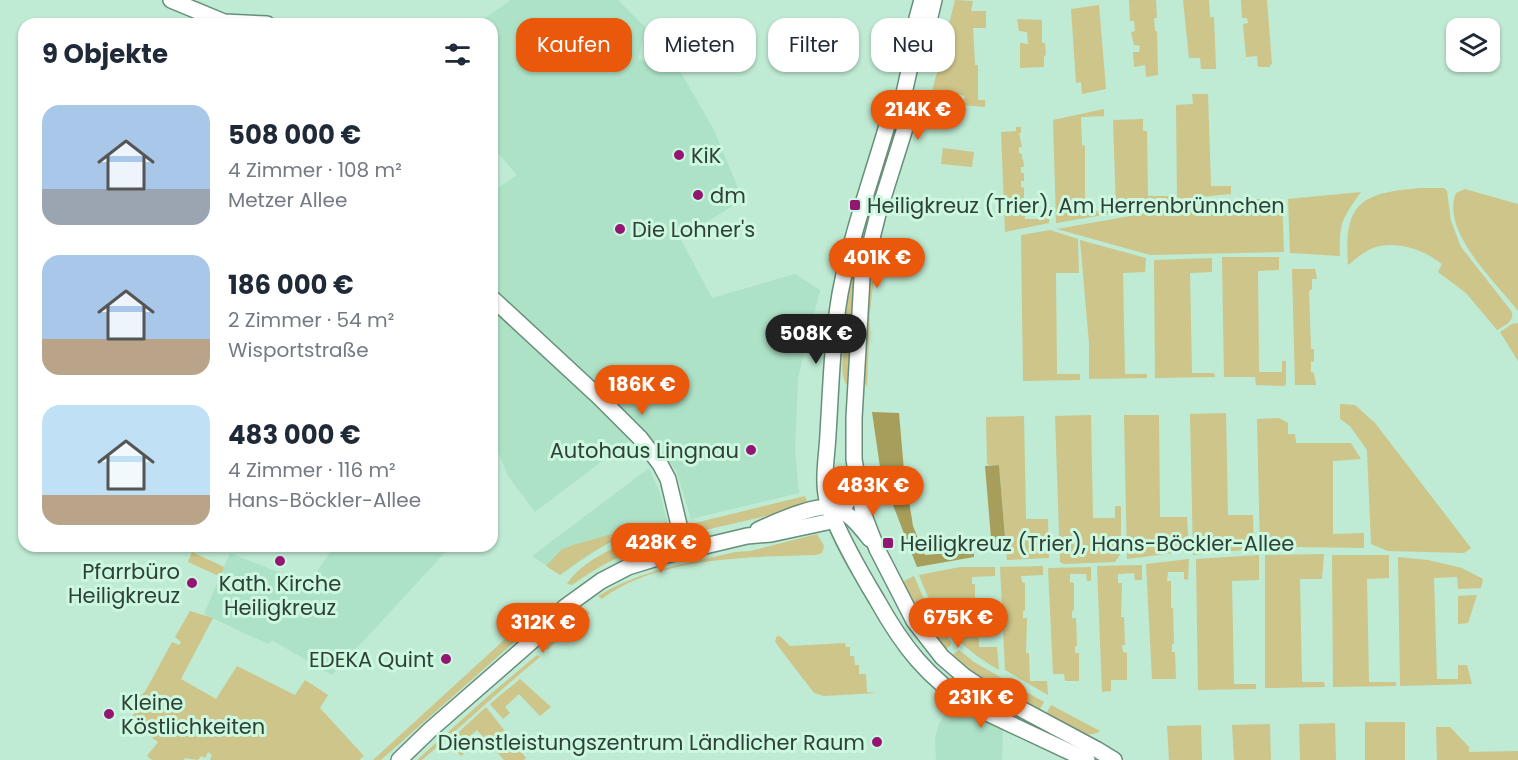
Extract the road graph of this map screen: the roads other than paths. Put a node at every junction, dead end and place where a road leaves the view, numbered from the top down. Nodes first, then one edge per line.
1 (171, 0) edge
2 (922, 0) edge
3 (934, 0) edge
4 (214, 18) edge
5 (917, 18) edge
6 (930, 18) edge
7 (909, 72) edge
8 (902, 102) junction
9 (498, 304) edge
10 (857, 484) junction
11 (835, 511) junction
12 (878, 549) junction
13 (685, 550) junction
14 (399, 760) edge
15 (1088, 760) edge
16 (1114, 760) edge

1 - 4 street
2 - 5 street
3 - 6 street
7 - 8 street
8 - 10 street
8 - 11 street
9 - 13 street
10 - 11 street
10 - 12 street
11 - 12 street
11 - 13 street
11 - 15 street
12 - 16 street
13 - 14 street

